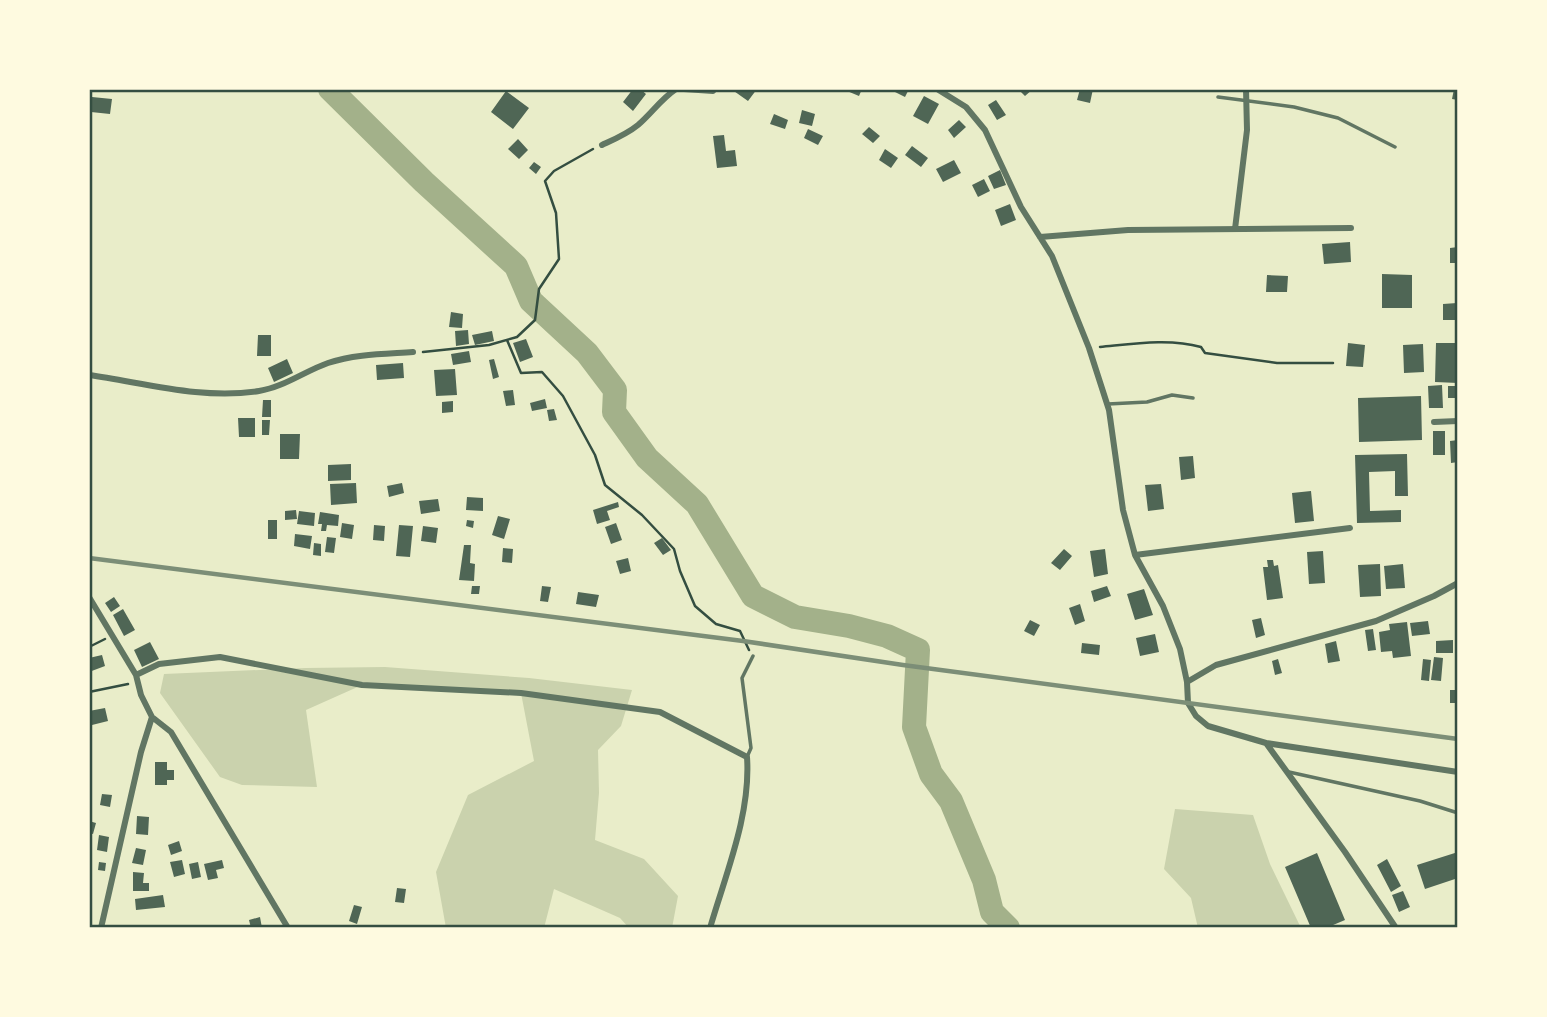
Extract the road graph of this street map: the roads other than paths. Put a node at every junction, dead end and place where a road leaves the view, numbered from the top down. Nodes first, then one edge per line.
1 (676, 89) edge
2 (684, 89) edge
3 (715, 89) edge
4 (937, 89) edge
5 (1246, 89) edge
6 (1217, 97) dead end
7 (1246, 101) junction
8 (602, 145) road end
9 (1395, 146) dead end
10 (1351, 228) dead end
11 (1235, 229) junction
12 (1040, 237) junction
13 (413, 352) road end
14 (89, 374) edge
15 (1193, 398) dead end
16 (1108, 404) junction
17 (1458, 421) edge
18 (1434, 422) dead end
19 (1350, 528) dead end
20 (1135, 555) junction
21 (1458, 583) edge
22 (89, 597) edge
23 (753, 656) road end
24 (137, 678) junction
25 (1187, 682) junction
26 (152, 717) junction
27 (1266, 743) junction
28 (747, 757) junction
29 (1287, 771) junction
30 (1458, 772) edge
31 (1458, 813) edge
32 (101, 928) edge
33 (288, 928) edge
34 (710, 928) edge
35 (1396, 928) edge

1 - 8 street
2 - 3 street
4 - 12 street
5 - 7 street
6 - 7 lane
7 - 9 lane
7 - 11 street
10 - 11 street
11 - 12 street
12 - 16 street
13 - 14 street
15 - 16 lane
16 - 20 street
17 - 18 street
19 - 20 street
20 - 25 street
21 - 25 street
22 - 24 street
23 - 28 lane
24 - 26 street
24 - 28 street
25 - 27 street
26 - 32 street
26 - 33 street
27 - 29 street
27 - 30 street
28 - 34 street
29 - 31 lane
29 - 35 street

